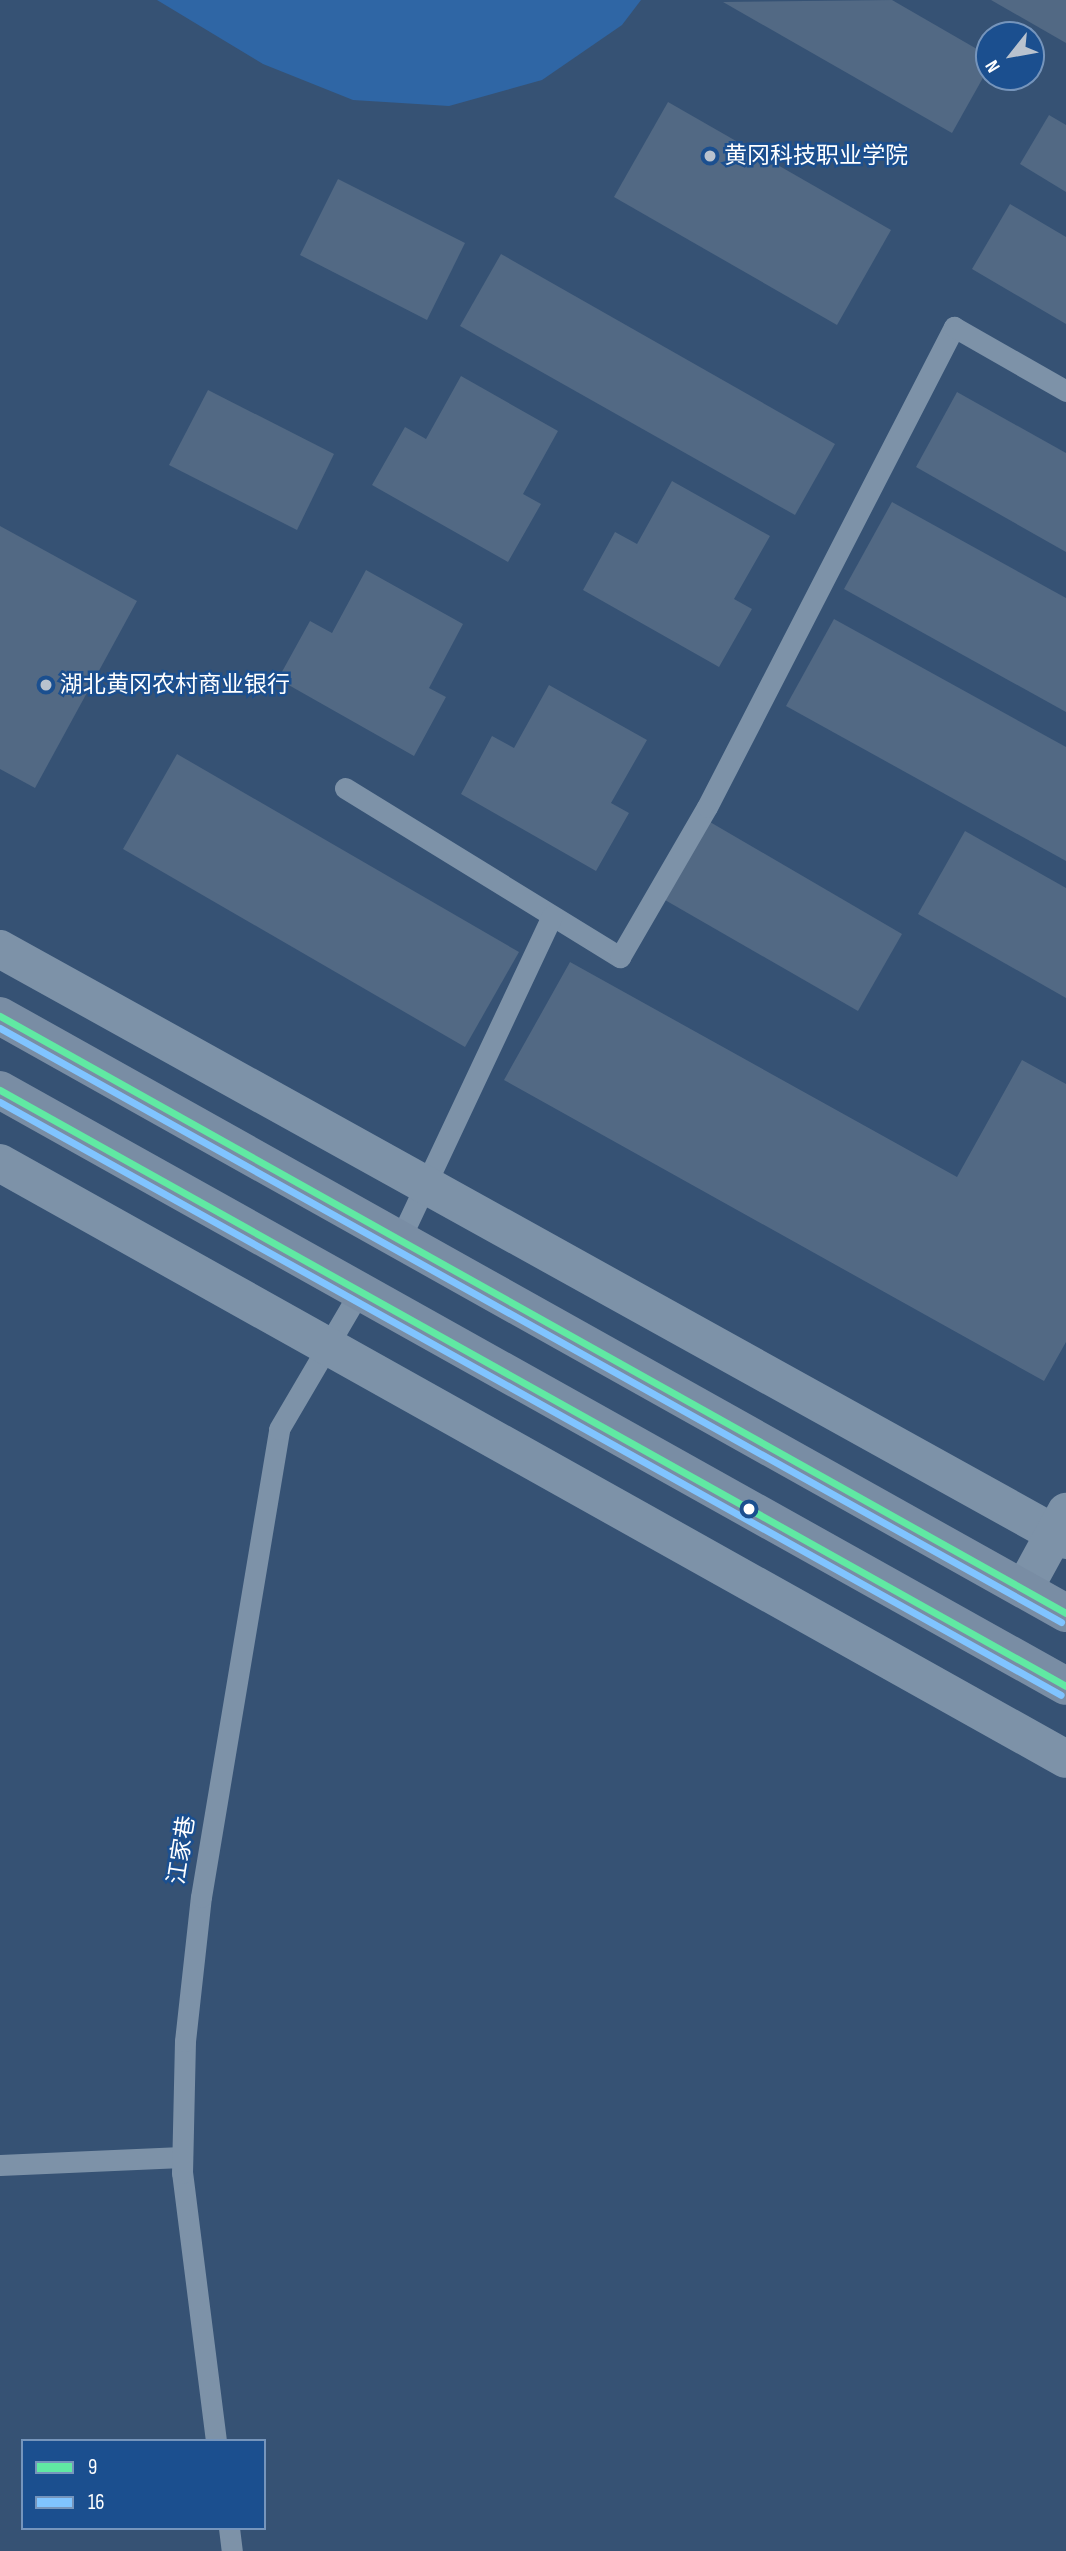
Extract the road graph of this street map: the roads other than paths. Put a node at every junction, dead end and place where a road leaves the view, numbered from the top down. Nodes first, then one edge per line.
1 (1066, 391) edge
2 (345, 788) dead end
3 (552, 916) junction
4 (0, 949) edge
5 (0, 1016) edge
6 (0, 1090) edge
7 (0, 1163) edge
8 (426, 1185) junction
9 (400, 1239) junction
10 (360, 1291) junction
11 (328, 1346) junction
12 (1062, 1528) edge
13 (1024, 1589) junction
14 (1066, 1613) edge
15 (1066, 1686) edge
16 (1066, 1759) edge
17 (182, 2157) junction
18 (0, 2165) edge
19 (216, 2439) edge
20 (229, 2530) edge
21 (232, 2551) edge

1 - 3 lane
2 - 3 lane
3 - 8 lane
4 - 8 street
5 - 9 main road
6 - 10 main road
7 - 11 street
8 - 9 lane
8 - 12 street
9 - 13 main road
10 - 11 lane, 江家巷
10 - 15 main road
11 - 16 street
11 - 17 lane, 江家巷
12 - 13 street
13 - 14 main road
17 - 18 lane
17 - 19 lane, 江家巷
20 - 21 lane

